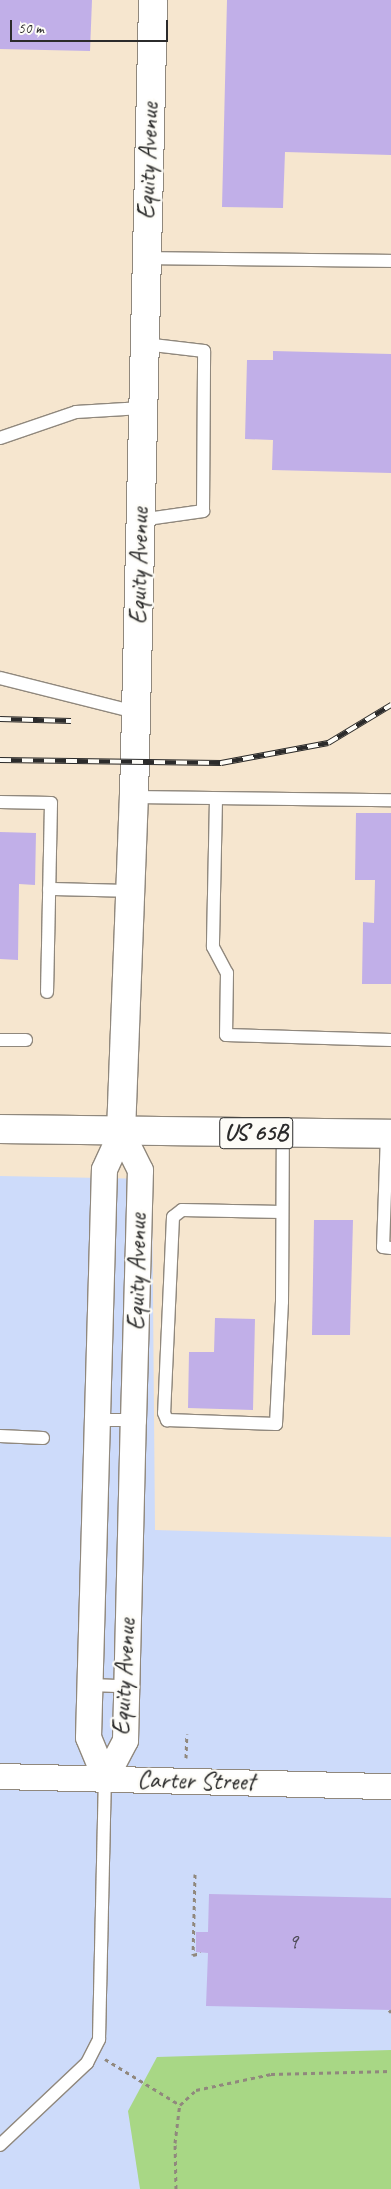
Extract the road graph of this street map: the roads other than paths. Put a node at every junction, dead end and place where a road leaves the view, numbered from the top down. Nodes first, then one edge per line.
1 (153, 0) edge
2 (145, 258) junction
3 (391, 261) edge
4 (144, 344) junction
5 (142, 408) junction
6 (0, 438) edge
7 (140, 520) junction
8 (0, 678) edge
9 (135, 712) junction
10 (134, 797) junction
11 (216, 799) junction
12 (391, 800) edge
13 (0, 802) edge
14 (49, 889) junction
15 (130, 891) junction
16 (47, 992) dead end
17 (0, 1040) edge
18 (26, 1040) dead end
19 (391, 1040) edge
20 (0, 1129) edge
21 (121, 1132) junction
22 (283, 1133) junction
23 (389, 1134) edge
24 (282, 1212) junction
25 (391, 1248) edge
26 (97, 1420) junction
27 (133, 1420) junction
28 (0, 1436) edge
29 (43, 1438) dead end
30 (90, 1686) junction
31 (126, 1686) junction
32 (0, 1776) edge
33 (104, 1778) junction
34 (391, 1786) edge
35 (0, 2145) edge

1 - 2 street, Equity Avenue
2 - 3 lane
2 - 4 street, Equity Avenue
4 - 5 street, Equity Avenue
4 - 7 lane
5 - 6 lane
5 - 7 street, Equity Avenue
7 - 9 street, Equity Avenue
8 - 9 lane
9 - 10 street, Equity Avenue
10 - 11 lane
10 - 15 street, Equity Avenue
11 - 12 lane
11 - 19 lane
13 - 14 lane
14 - 15 lane
14 - 16 lane
15 - 21 street, Equity Avenue
17 - 18 lane
20 - 21 street, US 65B
21 - 22 street, US 65B
21 - 26 street, Equity Avenue
21 - 27 street, Equity Avenue
22 - 23 street, US 65B
22 - 24 lane
23 - 25 lane
24 - 24 lane
26 - 27 lane
26 - 30 street, Equity Avenue
27 - 31 street, Equity Avenue
28 - 29 lane
30 - 31 lane
30 - 33 street, Equity Avenue
31 - 33 street, Equity Avenue
32 - 33 street, Carter Street
33 - 34 street, Carter Street
33 - 35 lane

